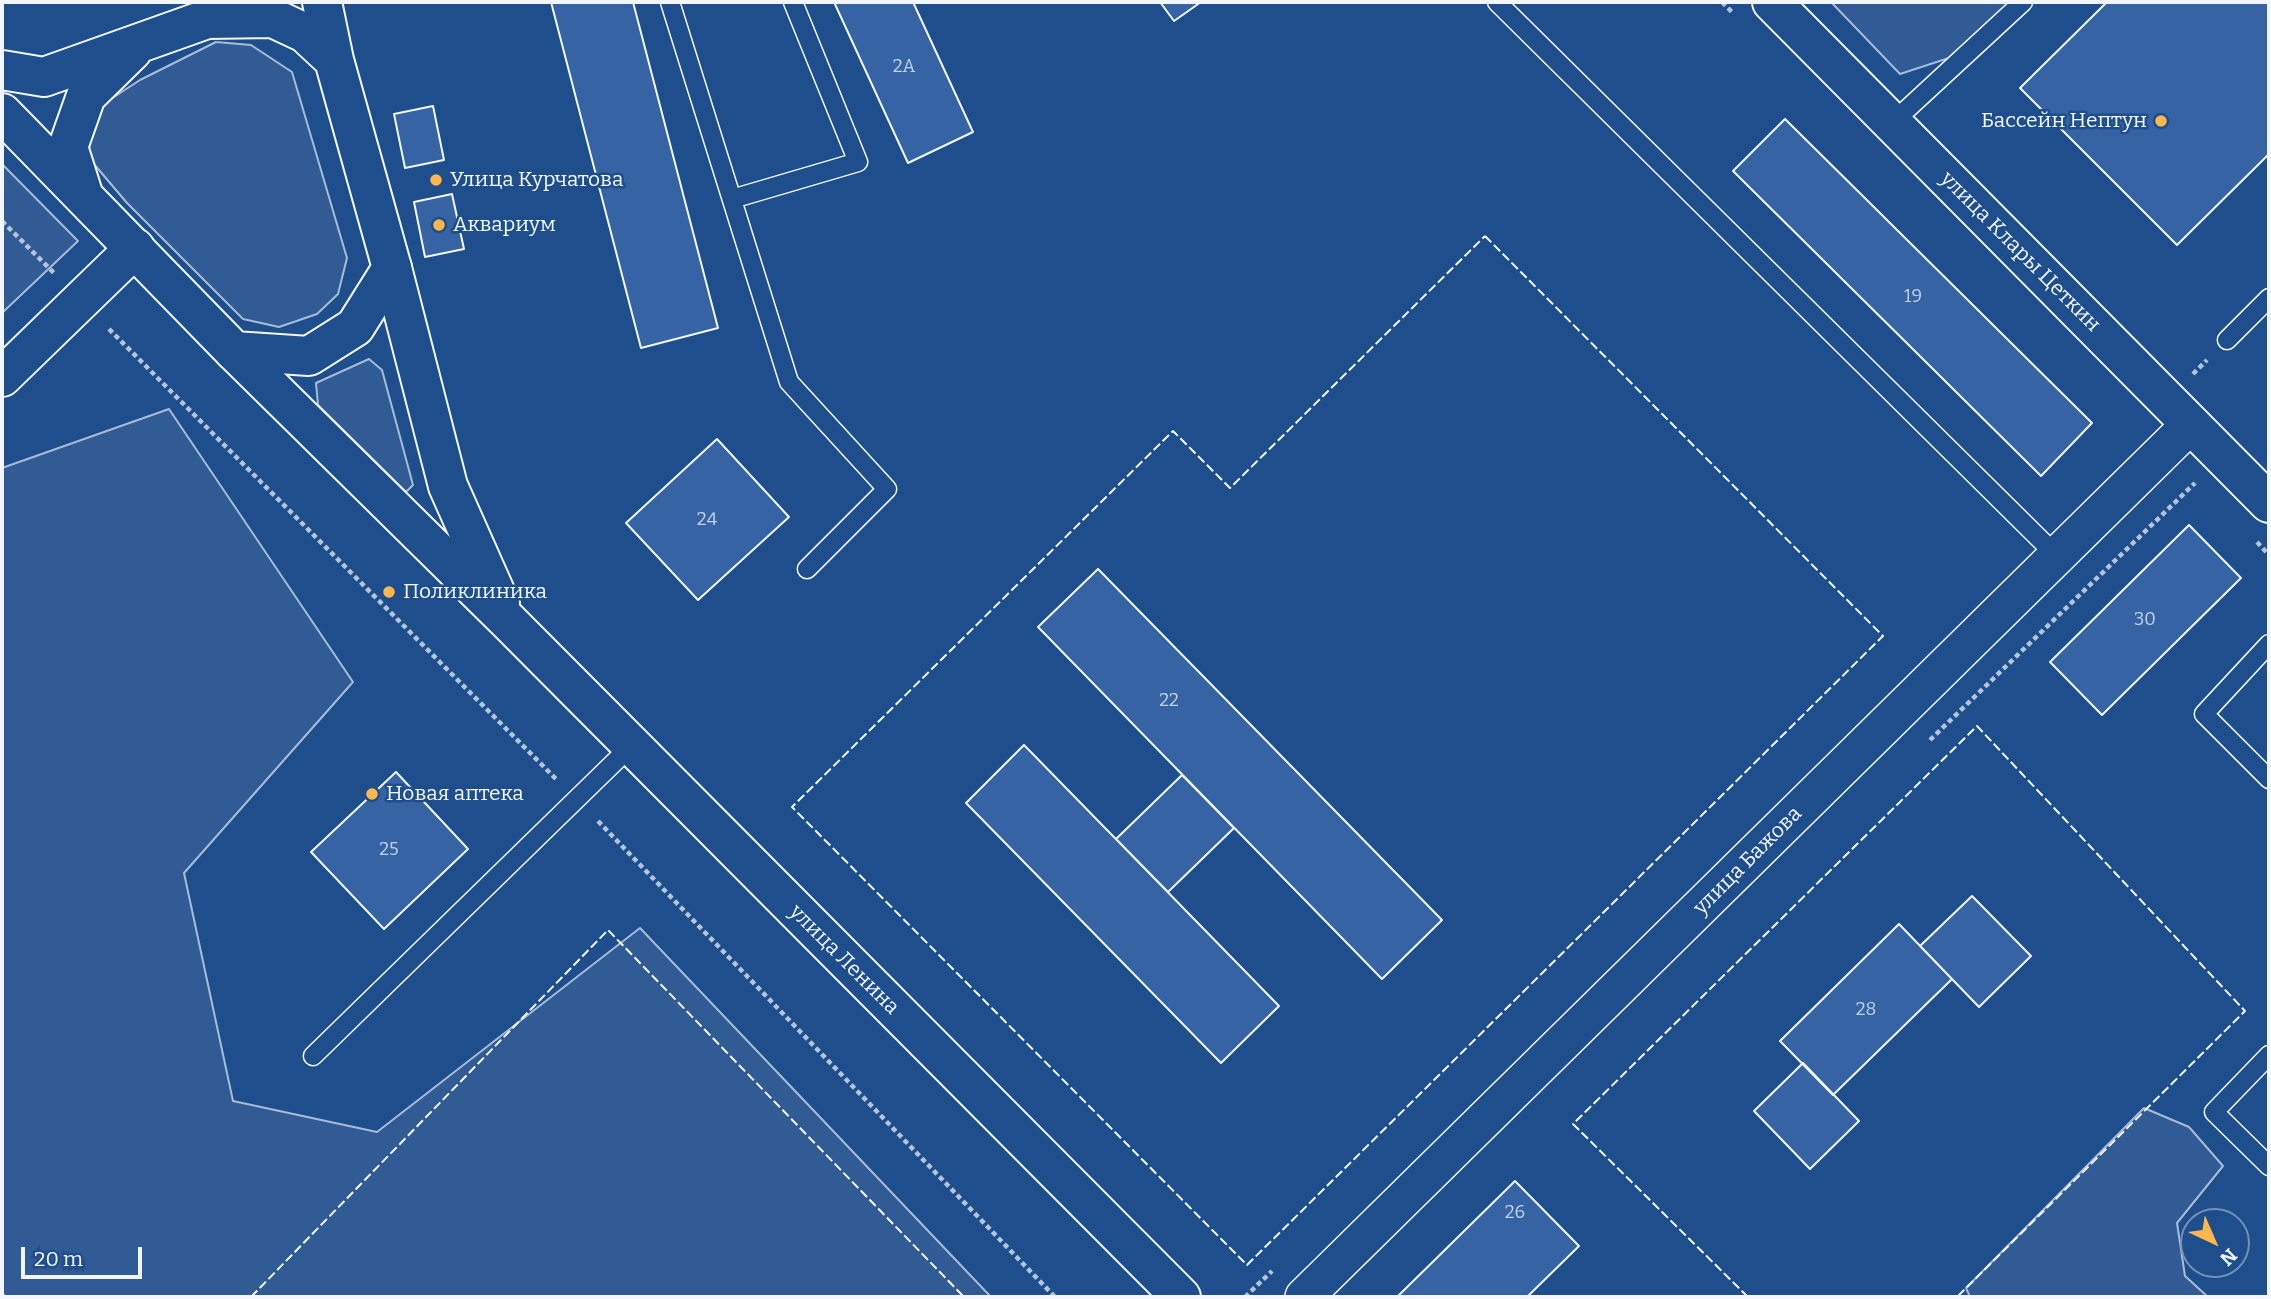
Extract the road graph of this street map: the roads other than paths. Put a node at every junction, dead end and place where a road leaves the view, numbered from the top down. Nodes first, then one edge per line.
1 (244, 2) edge
2 (321, 2) edge
3 (670, 2) edge
4 (793, 2) edge
5 (1497, 2) edge
6 (1772, 2) edge
7 (2023, 2) edge
8 (215, 10) edge
9 (141, 43) junction
10 (334, 60) junction
11 (2, 70) edge
12 (2, 113) edge
13 (1892, 123) junction
14 (84, 196) junction
15 (732, 199) junction
16 (135, 248) junction
17 (392, 268) junction
18 (2269, 298) edge
19 (2227, 340) dead end
20 (234, 351) junction
21 (2, 377) edge
22 (2191, 424) junction
23 (2269, 503) edge
24 (2057, 557) junction
25 (807, 569) dead end
26 (508, 621) junction
27 (2269, 644) edge
28 (631, 746) junction
29 (2269, 779) edge
30 (2269, 1055) edge
31 (313, 1056) dead end
32 (2269, 1167) edge
33 (1181, 1297) edge
34 (1304, 1297) edge

1 - 8 lane
2 - 10 street
3 - 15 lane
4 - 15 lane
5 - 24 lane
6 - 13 street, улица Клары Цеткин
7 - 13 lane
8 - 9 street
8 - 10 street
9 - 11 street
9 - 14 street
10 - 17 street
12 - 14 street, улица Ленина
13 - 22 street, улица Клары Цеткин
14 - 16 street, улица Ленина
15 - 25 lane
16 - 20 street, улица Ленина
16 - 21 street
17 - 20 street
17 - 26 street
18 - 19 lane
20 - 26 street, улица Ленина
22 - 23 street, улица Клары Цеткин
22 - 24 street, улица Бажова
24 - 34 street, улица Бажова
26 - 28 street, улица Ленина
27 - 29 lane
28 - 31 lane
28 - 33 street, улица Ленина
30 - 32 lane

